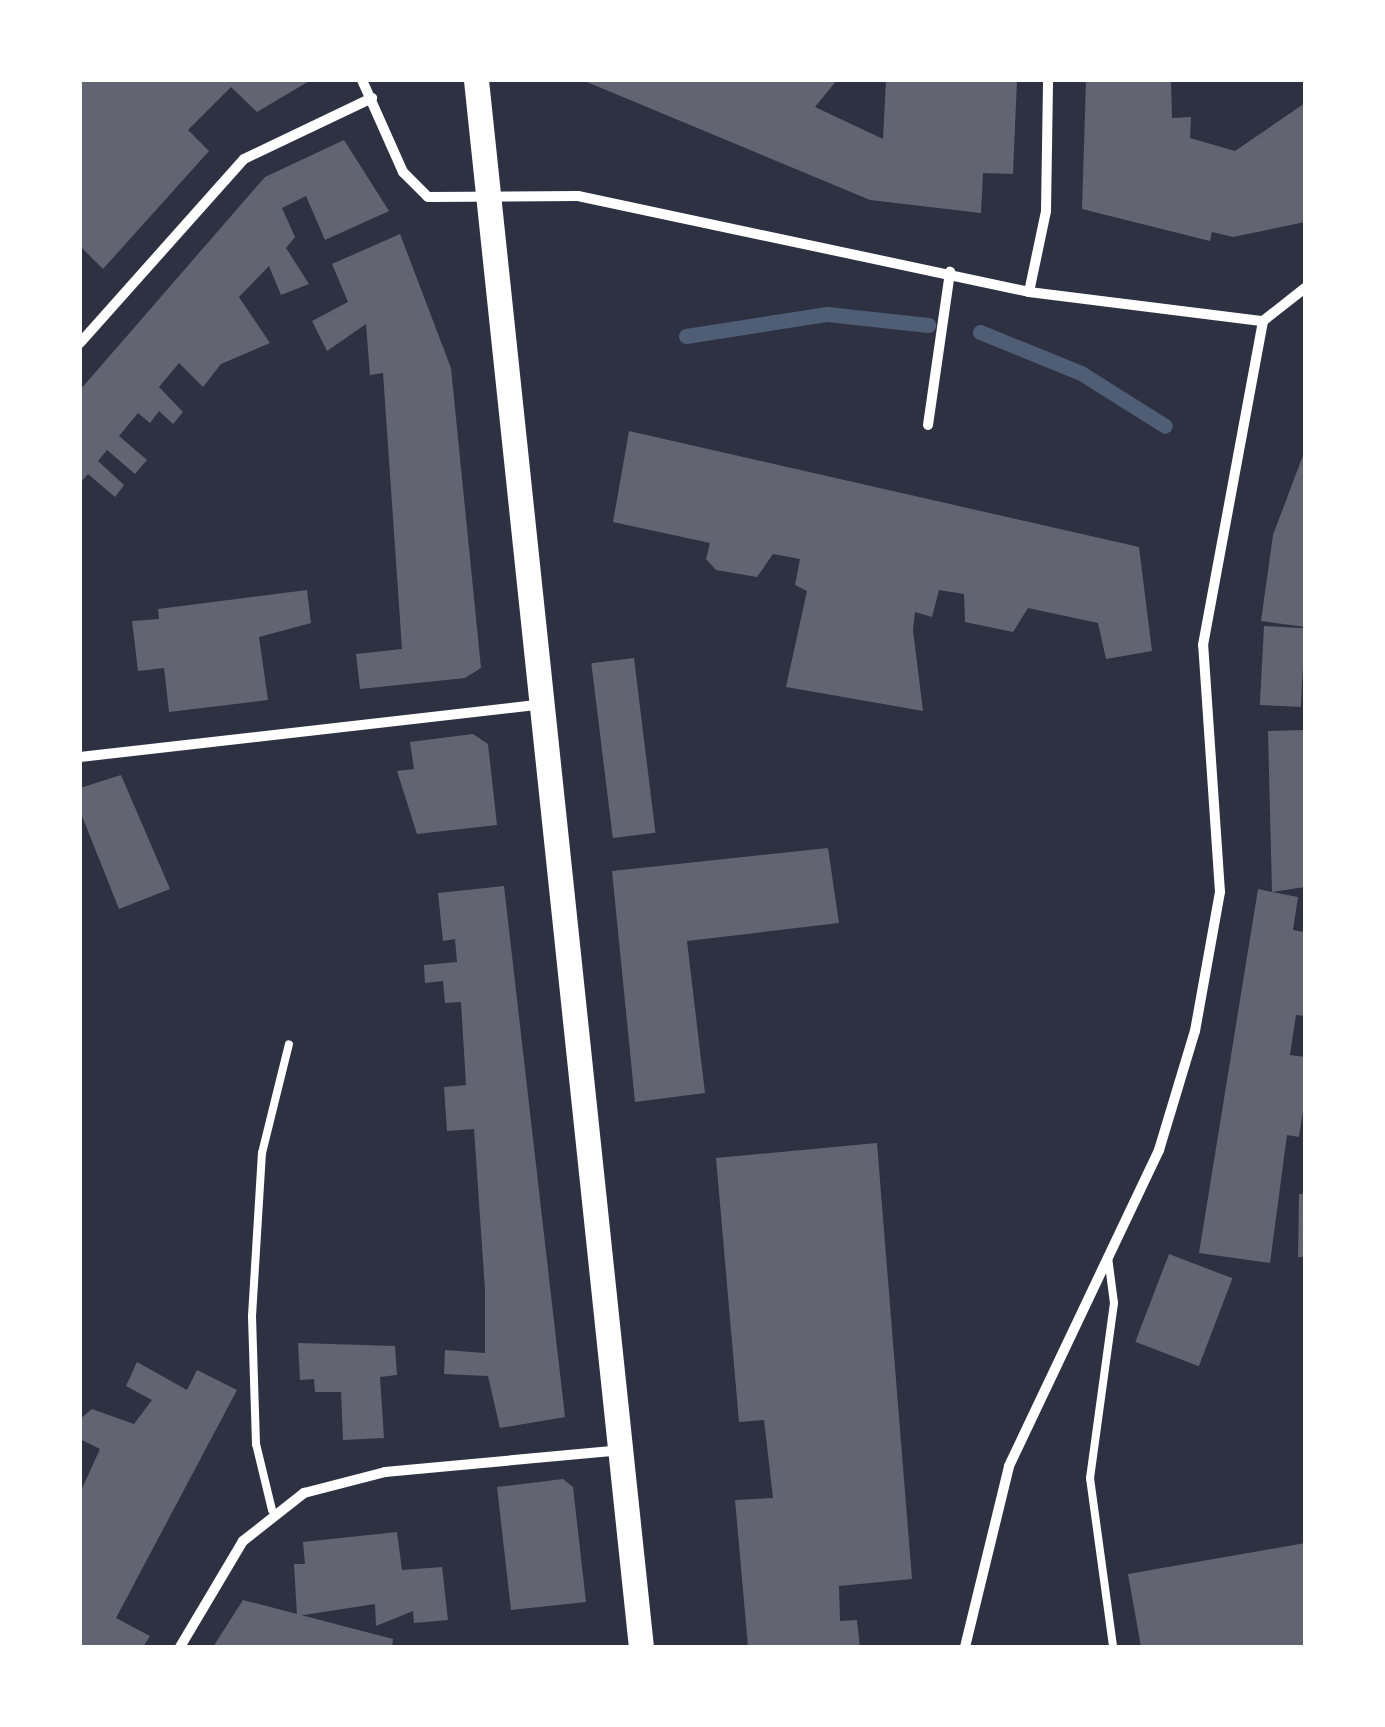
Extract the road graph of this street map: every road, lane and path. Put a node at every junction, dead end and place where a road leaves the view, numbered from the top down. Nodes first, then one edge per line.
1 (362, 80) edge
2 (476, 80) edge
3 (1048, 80) edge
4 (372, 98) junction
5 (488, 198) junction
6 (950, 272) junction
7 (1305, 288) edge
8 (1029, 292) junction
9 (1263, 321) junction
10 (80, 343) edge
11 (928, 425) dead end
12 (538, 706) junction
13 (80, 757) edge
14 (289, 1044) dead end
15 (1108, 1257) junction
16 (621, 1450) junction
17 (272, 1510) junction
18 (180, 1647) edge
19 (641, 1647) edge
20 (965, 1647) edge
21 (1113, 1647) edge

1 - 4 street
2 - 5 main road
3 - 8 street
4 - 5 street
4 - 10 street
5 - 6 street
5 - 12 main road
6 - 8 street
6 - 11 street
7 - 9 street
8 - 9 street
9 - 15 street
12 - 13 street
12 - 16 main road
14 - 17 lane
15 - 20 street
15 - 21 lane
16 - 17 street
16 - 19 main road
17 - 18 street

